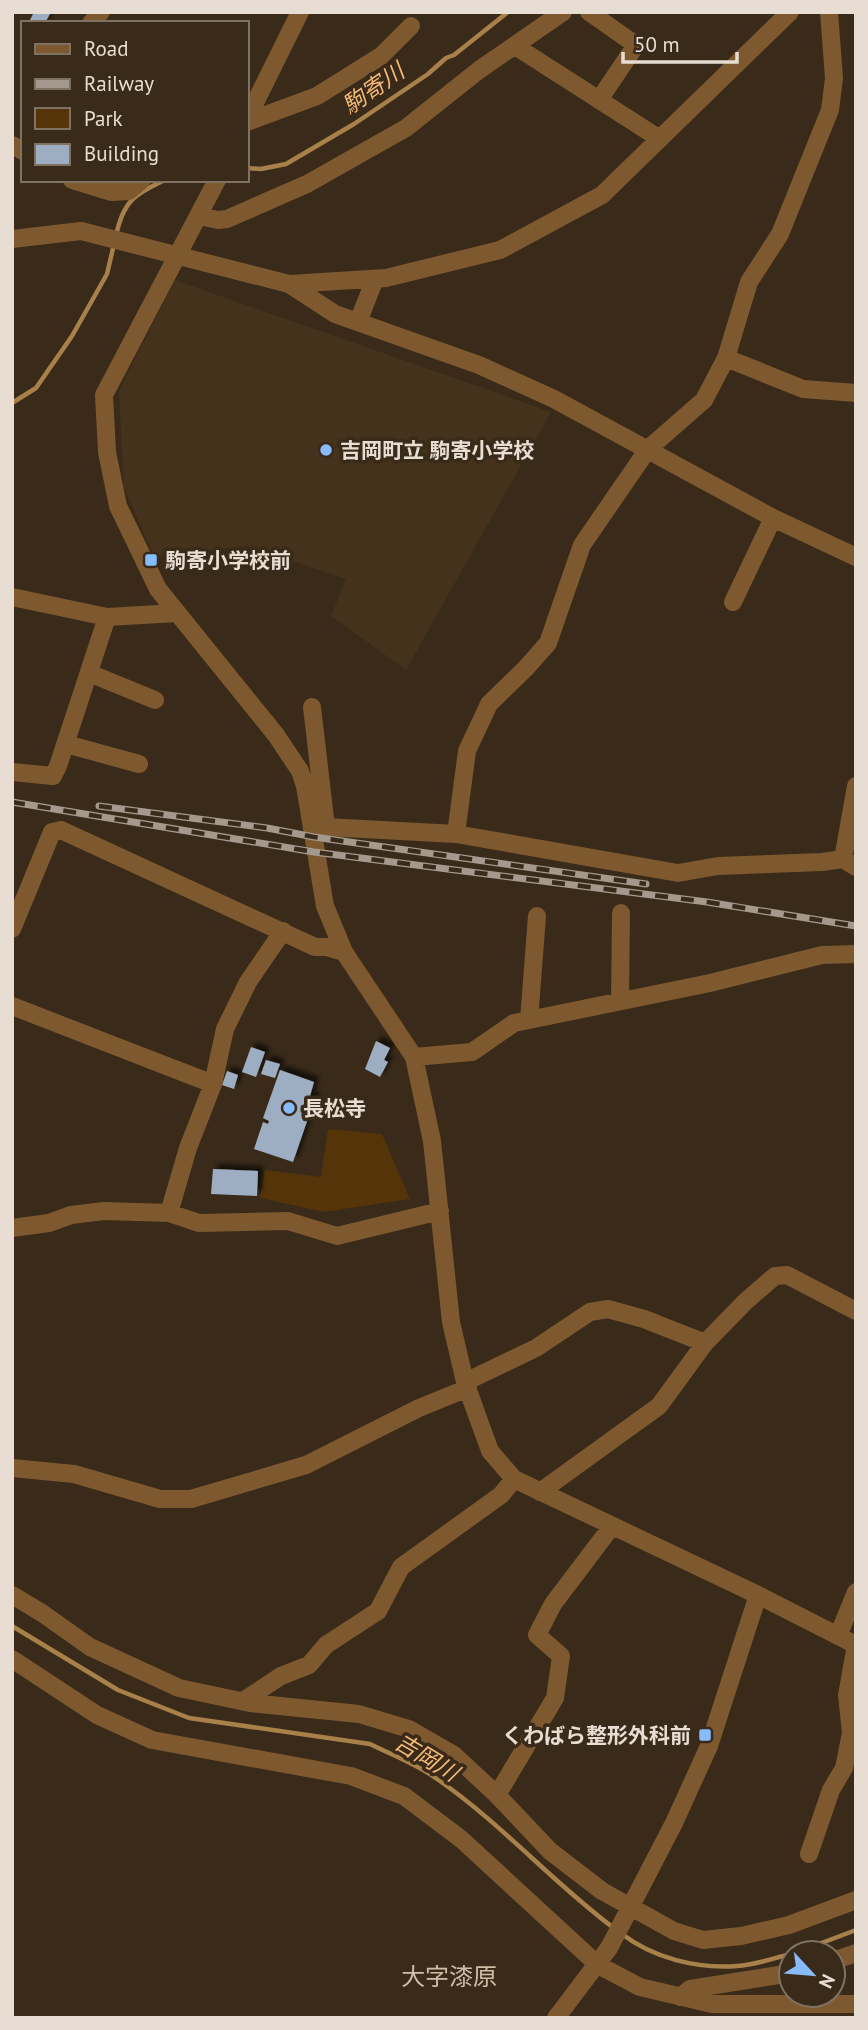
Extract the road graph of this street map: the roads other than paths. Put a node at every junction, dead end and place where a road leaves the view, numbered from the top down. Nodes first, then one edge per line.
1 (300, 12) edge
2 (563, 12) edge
3 (589, 12) edge
4 (790, 12) edge
5 (830, 12) edge
6 (411, 26) dead end
7 (515, 46) junction
8 (599, 100) junction
9 (248, 118) edge
10 (248, 120) edge
11 (660, 139) junction
12 (82, 182) edge
13 (140, 182) edge
14 (216, 182) edge
15 (199, 216) junction
16 (12, 239) edge
17 (178, 255) junction
18 (376, 279) junction
19 (289, 284) junction
20 (358, 322) junction
21 (726, 358) junction
22 (856, 393) edge
23 (648, 449) junction
24 (773, 518) junction
25 (856, 557) edge
26 (12, 597) edge
27 (733, 602) dead end
28 (177, 613) junction
29 (107, 617) junction
30 (89, 673) junction
31 (155, 700) dead end
32 (312, 707) dead end
33 (66, 744) junction
34 (139, 764) dead end
35 (319, 770) junction
36 (300, 771) junction
37 (12, 772) edge
38 (856, 786) edge
39 (456, 834) junction
40 (849, 863) edge
41 (621, 913) dead end
42 (537, 916) dead end
43 (12, 929) edge
44 (282, 931) junction
45 (344, 952) junction
46 (856, 954) edge
47 (620, 1001) junction
48 (12, 1006) edge
49 (529, 1020) junction
50 (414, 1056) junction
51 (213, 1084) junction
52 (440, 1211) junction
53 (169, 1213) junction
54 (12, 1228) edge
55 (856, 1311) edge
56 (705, 1343) junction
57 (467, 1385) junction
58 (12, 1468) edge
59 (514, 1479) junction
60 (540, 1492) junction
61 (612, 1526) junction
62 (856, 1592) edge
63 (12, 1595) edge
64 (758, 1595) junction
65 (838, 1636) junction
66 (856, 1645) edge
67 (12, 1660) edge
68 (243, 1701) junction
69 (497, 1795) junction
70 (809, 1854) dead end
71 (856, 1900) edge
72 (630, 1912) junction
73 (598, 1965) junction
74 (777, 1975) edge
75 (680, 1997) junction
76 (856, 2004) edge
77 (823, 2012) edge
78 (556, 2018) edge

1 - 9 street
2 - 7 street
3 - 8 street
4 - 11 street
5 - 21 street
6 - 10 street
7 - 8 street
7 - 15 street
8 - 11 street
11 - 18 street
12 - 13 street
14 - 15 street
15 - 17 street
16 - 17 street
17 - 19 street
17 - 28 street
18 - 19 street
18 - 20 street
19 - 20 street
20 - 23 street
21 - 22 street
21 - 23 street
23 - 24 street
23 - 39 street
24 - 25 street
24 - 27 street
26 - 29 street
28 - 29 street
28 - 36 street
29 - 30 street
30 - 31 street
30 - 33 street
32 - 35 street
33 - 34 street
33 - 37 street
35 - 36 street
35 - 39 street
36 - 45 street
38 - 40 street
39 - 40 street
41 - 47 street
42 - 49 street
43 - 44 street
44 - 45 street
44 - 51 street
45 - 50 street
46 - 47 street
47 - 49 street
48 - 51 street
49 - 50 street
50 - 52 street
51 - 53 street
52 - 53 street
52 - 57 street
53 - 54 street
55 - 56 street
56 - 57 street
56 - 60 street
57 - 58 street
57 - 59 street
59 - 60 street
59 - 68 street
60 - 61 street
61 - 64 street
61 - 69 street
62 - 65 street
63 - 68 street
64 - 65 street
64 - 72 street
65 - 66 street
66 - 70 street
67 - 73 street
68 - 69 street
69 - 72 street
71 - 72 street
72 - 73 street
73 - 75 street
73 - 78 street
74 - 75 street
75 - 77 street
76 - 77 street

